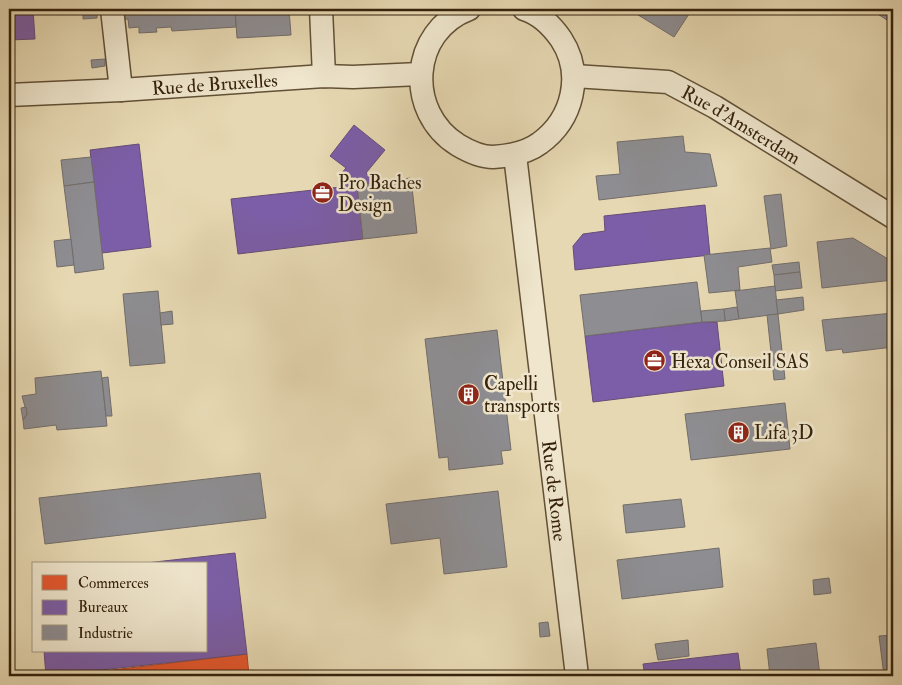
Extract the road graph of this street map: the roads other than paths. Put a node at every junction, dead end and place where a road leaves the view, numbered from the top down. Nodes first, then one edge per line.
1 (112, 9) edge
2 (321, 9) edge
3 (469, 9) edge
4 (524, 9) edge
5 (420, 74) junction
6 (324, 76) junction
7 (574, 76) junction
8 (122, 90) junction
9 (9, 95) edge
10 (515, 155) junction
11 (893, 217) edge
12 (577, 676) edge

1 - 8 street
2 - 6 street
3 - 5 street
4 - 7 street
5 - 6 street, Rue de Bruxelles
5 - 10 street
6 - 8 street, Rue de Bruxelles
7 - 10 street
7 - 11 street, Rue d'Amsterdam
8 - 9 street, Rue de Bruxelles
10 - 12 street, Rue de Rome

